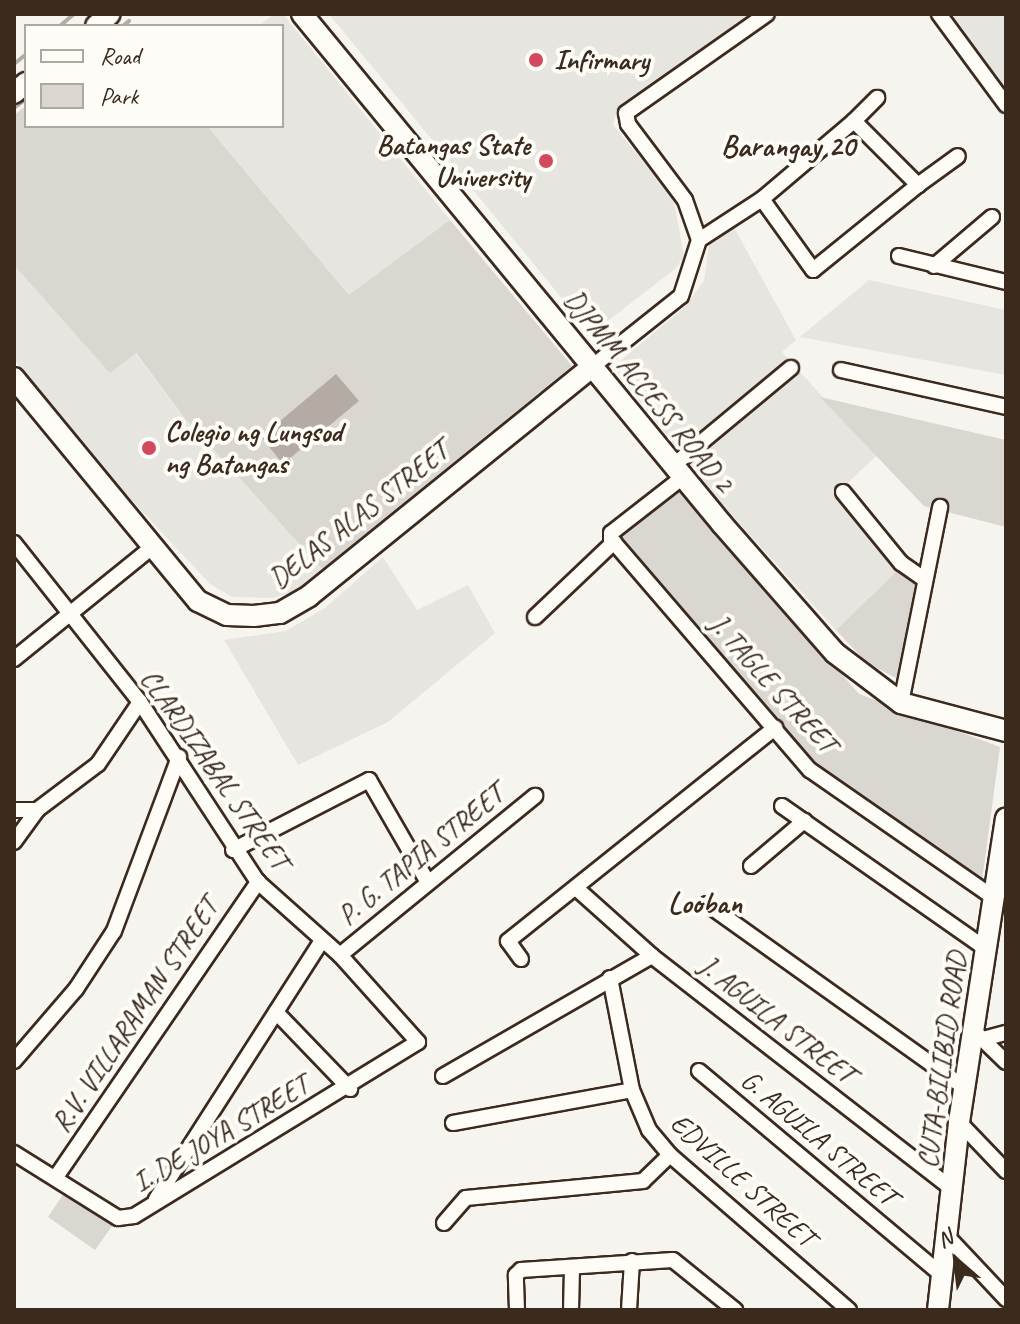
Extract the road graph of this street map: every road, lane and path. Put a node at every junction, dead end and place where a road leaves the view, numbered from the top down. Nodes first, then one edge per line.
1 (302, 14) edge
2 (767, 14) edge
3 (939, 14) edge
4 (877, 98) dead end
5 (1006, 105) edge
6 (854, 121) junction
7 (958, 156) dead end
8 (918, 185) junction
9 (762, 199) junction
10 (992, 217) dead end
11 (699, 240) junction
12 (899, 256) dead end
13 (934, 266) junction
14 (1006, 282) edge
15 (593, 366) junction
16 (791, 368) dead end
17 (841, 370) dead end
18 (14, 378) edge
19 (1006, 407) edge
20 (679, 471) junction
21 (843, 492) dead end
22 (940, 507) dead end
23 (614, 542) junction
24 (14, 543) edge
25 (150, 549) junction
26 (924, 579) junction
27 (70, 614) junction
28 (535, 617) dead end
29 (14, 659) edge
30 (140, 702) junction
31 (901, 703) junction
32 (775, 728) junction
33 (1006, 731) edge
34 (179, 757) junction
35 (535, 796) dead end
36 (782, 806) dead end
37 (14, 810) edge
38 (37, 810) junction
39 (1006, 819) edge
40 (804, 821) junction
41 (14, 842) edge
42 (233, 850) junction
43 (1003, 862) edge
44 (751, 866) dead end
45 (427, 881) junction
46 (258, 882) junction
47 (576, 888) junction
48 (994, 898) junction
49 (707, 904) dead end
50 (322, 940) junction
51 (986, 949) junction
52 (340, 955) junction
53 (652, 956) junction
54 (521, 959) dead end
55 (610, 978) junction
56 (276, 1012) junction
57 (1006, 1033) edge
58 (979, 1035) junction
59 (413, 1049) joint
60 (14, 1061) edge
61 (1006, 1062) edge
62 (699, 1071) dead end
63 (443, 1076) dead end
64 (964, 1087) junction
65 (350, 1089) junction
66 (632, 1090) junction
67 (959, 1122) junction
68 (453, 1123) dead end
69 (670, 1155) junction
70 (19, 1156) edge
71 (1006, 1171) edge
72 (14, 1173) edge
73 (56, 1177) junction
74 (951, 1188) junction
75 (153, 1205) junction
76 (444, 1223) dead end
77 (946, 1235) junction
78 (632, 1261) junction
79 (572, 1268) junction
80 (942, 1275) junction
81 (1006, 1299) edge
82 (517, 1310) edge
83 (571, 1310) edge
84 (629, 1310) edge
85 (735, 1310) edge
86 (849, 1310) edge
87 (938, 1310) edge

1 - 15 street, DJPMM ACCESS ROAD 2
2 - 11 street
3 - 5 street
4 - 6 street
6 - 8 street
6 - 9 street
7 - 8 street
8 - 9 street
9 - 11 street
10 - 13 street
11 - 15 street, DELAS ALAS STREET
12 - 13 street
13 - 14 street
15 - 20 street, DJPMM ACCESS ROAD 2
15 - 25 street, DELAS ALAS STREET
16 - 20 street
17 - 19 street
18 - 25 street, DELAS ALAS STREET
20 - 23 street
20 - 31 street, DJPMM ACCESS ROAD 2
21 - 26 street
22 - 26 street
23 - 28 street
23 - 32 street, J. TAGLE STREET
24 - 27 street, CLARDIZABAL STREET
25 - 27 street
26 - 31 street
27 - 29 street
27 - 30 street, CLARDIZABAL STREET
30 - 34 street, CLARDIZABAL STREET
30 - 38 street
31 - 33 street, DJPMM ACCESS ROAD 2
32 - 47 street
32 - 48 street, J. TAGLE STREET
34 - 42 street, CLARDIZABAL STREET
34 - 60 street
35 - 45 street, P. G. TAPIA STREET
36 - 40 street
37 - 38 street
38 - 41 street
39 - 43 street, CUTA-BILIBID ROAD
40 - 44 street
40 - 51 street
42 - 45 street
42 - 46 street, CLARDIZABAL STREET
43 - 48 street, CUTA-BILIBID ROAD
45 - 52 street, P. G. TAPIA STREET
46 - 50 street, CLARDIZABAL STREET
46 - 73 street, R.V. VILLARAMAN STREET
47 - 53 street, J. AGUILA STREET
47 - 54 street
48 - 51 street, CUTA-BILIBID ROAD
49 - 64 street
50 - 52 street, CLARDIZABAL STREET
50 - 56 street
51 - 58 street, CUTA-BILIBID ROAD
52 - 59 street, CLARDIZABAL STREET
53 - 55 street
53 - 74 street, J. AGUILA STREET
55 - 63 street
55 - 66 street, EDVILLE STREET
56 - 65 street
56 - 75 street
57 - 58 street
58 - 61 street
58 - 64 street, CUTA-BILIBID ROAD
59 - 65 street, I. DE JOYA STREET
62 - 80 street, G. AGUILA STREET
64 - 67 street, CUTA-BILIBID ROAD
65 - 75 street, I. DE JOYA STREET
66 - 68 street
66 - 69 street, EDVILLE STREET
67 - 71 street
67 - 74 street, CUTA-BILIBID ROAD
69 - 76 street
69 - 86 street, EDVILLE STREET
70 - 72 street
70 - 73 street, I. DE JOYA STREET
73 - 75 street, I. DE JOYA STREET
74 - 77 street, CUTA-BILIBID ROAD
77 - 80 street, CUTA-BILIBID ROAD
77 - 81 street
78 - 79 street
78 - 84 street
78 - 85 street
79 - 82 street
79 - 83 street
80 - 87 street, CUTA-BILIBID ROAD

